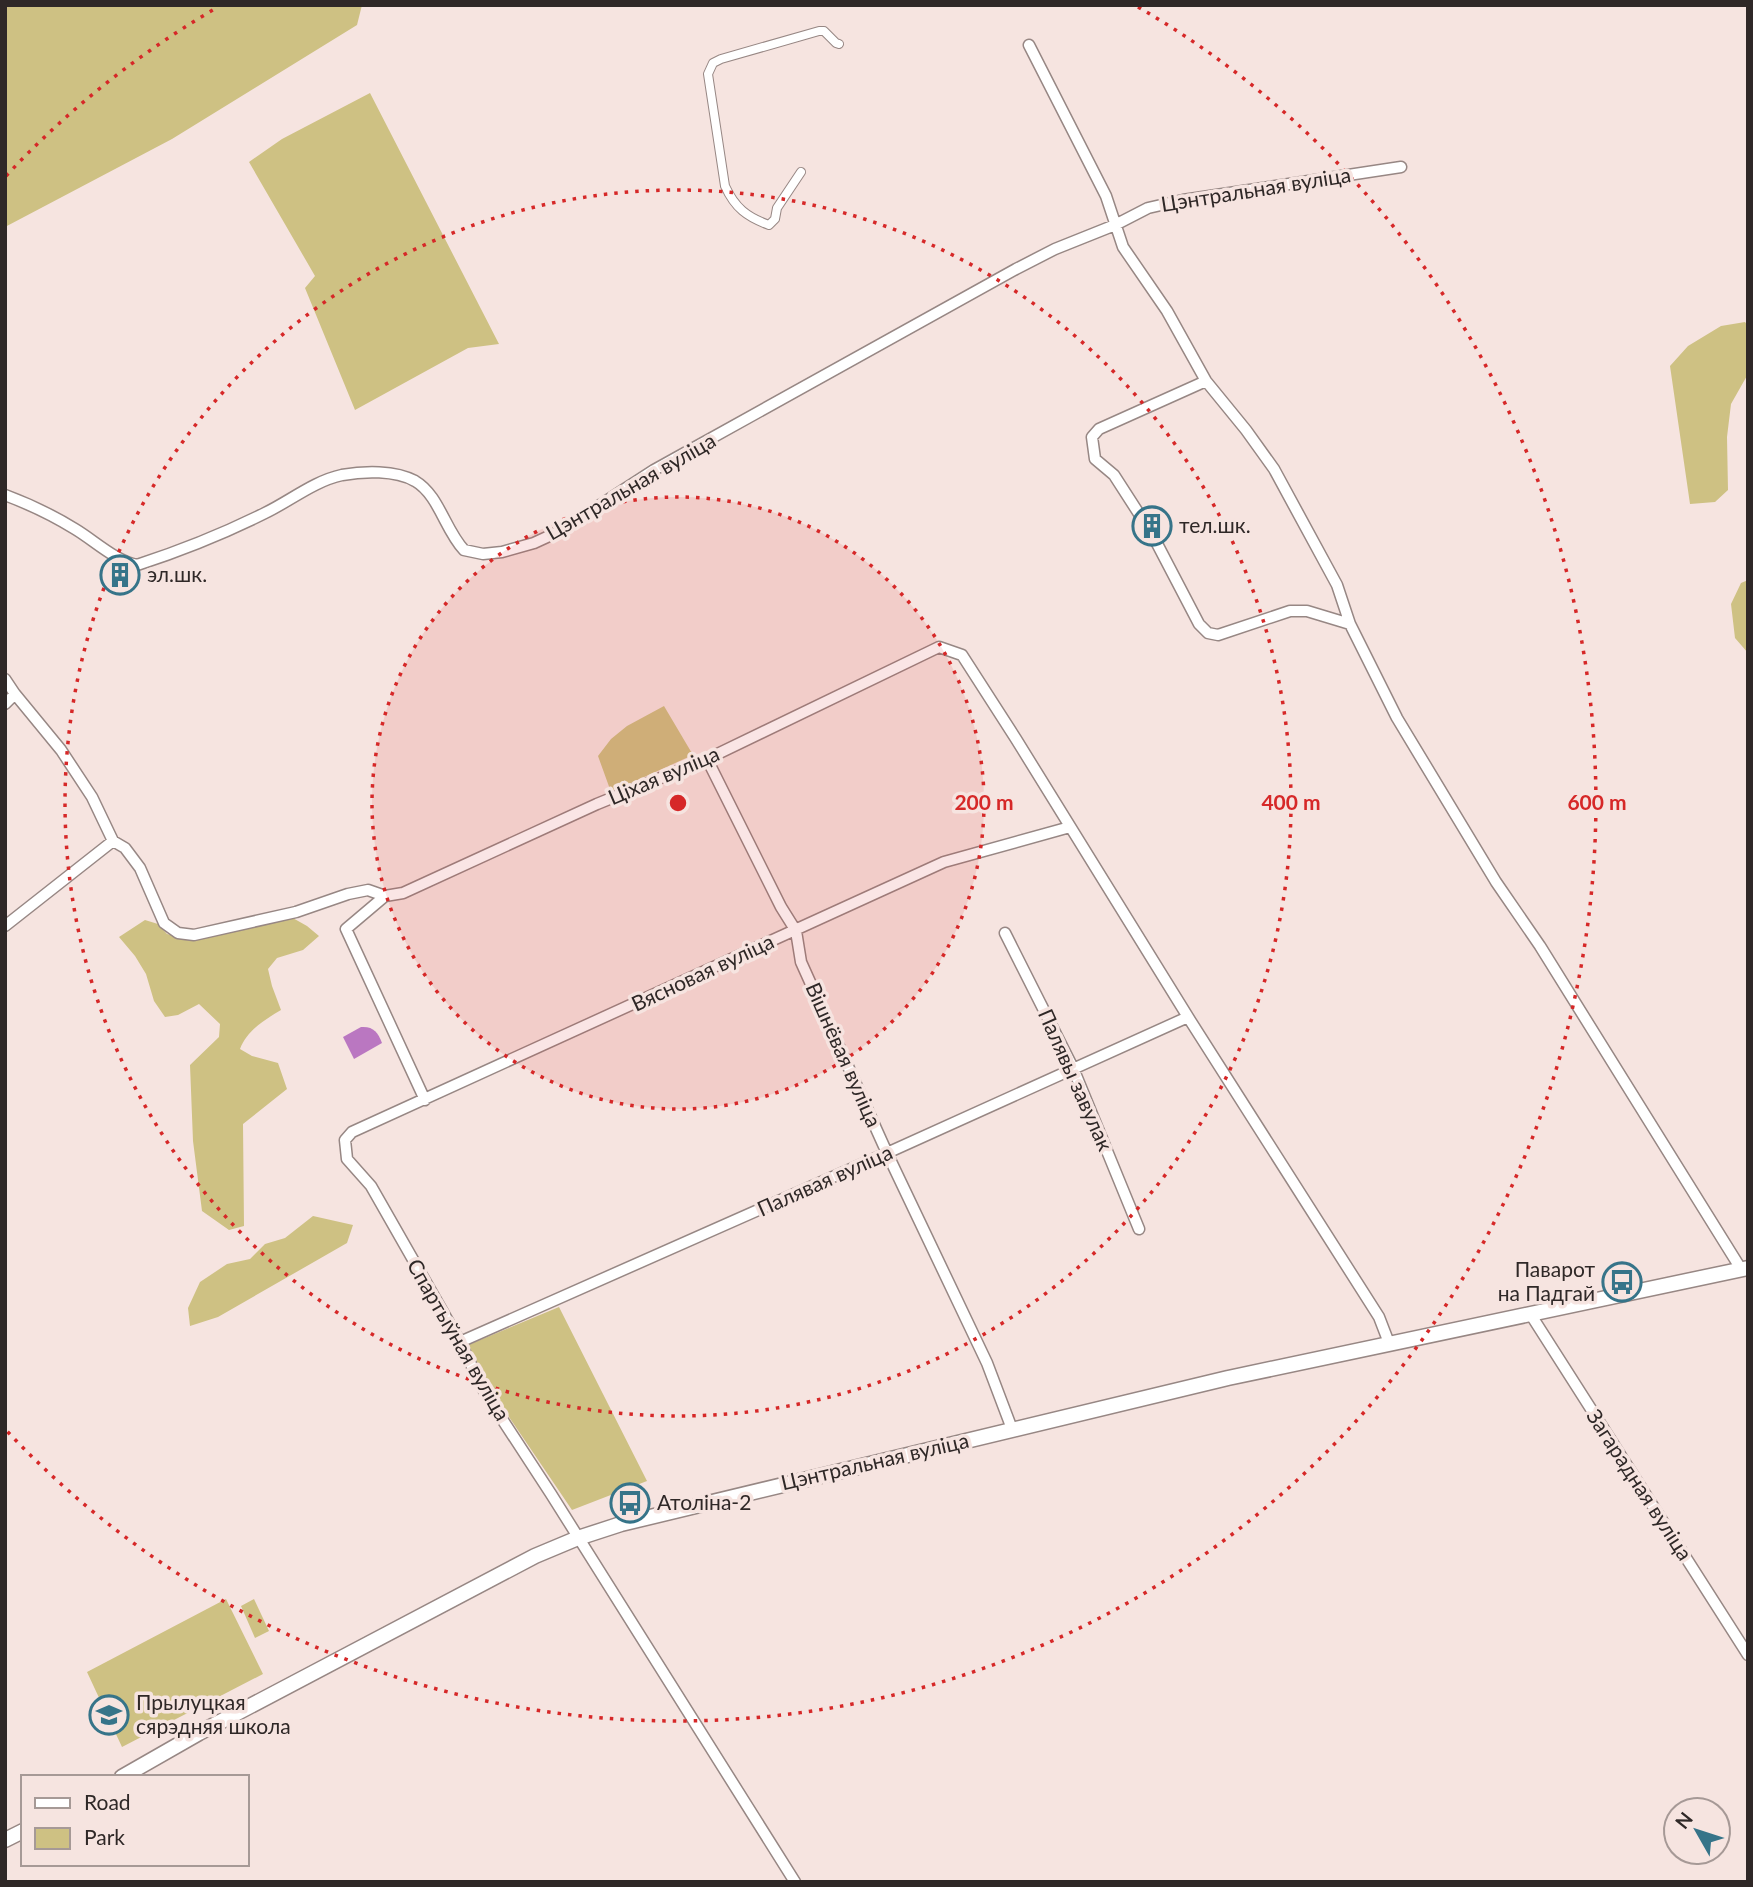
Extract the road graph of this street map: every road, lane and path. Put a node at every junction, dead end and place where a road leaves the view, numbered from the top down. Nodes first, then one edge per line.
1 (839, 44) dead end
2 (1029, 46) dead end
3 (1401, 167) dead end
4 (801, 172) dead end
5 (1115, 225) junction
6 (1206, 381) junction
7 (5, 495) edge
8 (1350, 624) junction
9 (5, 679) edge
10 (15, 694) junction
11 (5, 704) edge
12 (707, 760) junction
13 (1070, 827) junction
14 (113, 841) junction
15 (385, 896) junction
16 (5, 926) edge
17 (796, 931) junction
18 (1006, 933) dead end
19 (1188, 1017) junction
20 (1073, 1068) junction
21 (425, 1100) junction
22 (345, 1140) joint
23 (887, 1153) junction
24 (1139, 1229) dead end
25 (1746, 1269) edge
26 (1531, 1315) junction
27 (460, 1342) junction
28 (1389, 1343) junction
29 (1012, 1429) junction
30 (578, 1538) junction
31 (1748, 1655) edge
32 (126, 1775) edge
33 (21, 1832) edge
34 (5, 1840) edge
35 (795, 1882) edge

1 - 4 street
2 - 5 street
3 - 5 street, Цэнтральная вуліца
5 - 6 street
5 - 7 street, Цэнтральная вуліца
6 - 8 street
6 - 8 street
8 - 25 street
9 - 10 street
10 - 11 street
10 - 14 street
12 - 13 street, Ціхая вуліца
12 - 15 street, Ціхая вуліца
12 - 17 street, Вішнёвая вуліца
13 - 17 street, Вясновая вуліца
13 - 19 street
14 - 15 street
14 - 16 street
15 - 21 street
17 - 21 street, Вясновая вуліца
17 - 23 street, Вішнёвая вуліца
18 - 20 street, Палявы завулак
19 - 20 street, Палявая вуліца
19 - 28 street
20 - 23 street, Палявая вуліца
20 - 24 street, Палявы завулак
21 - 22 street, Вясновая вуліца
22 - 27 street, Спартыўная вуліца
23 - 27 street, Палявая вуліца
23 - 29 street, Вішнёвая вуліца
25 - 26 street, Цэнтральная вуліца
26 - 28 street, Цэнтральная вуліца
26 - 31 street, Загарадная вуліца
27 - 30 street, Спартыўная вуліца
28 - 29 street, Цэнтральная вуліца
29 - 30 street, Цэнтральная вуліца
30 - 32 street, Цэнтральная вуліца
30 - 35 street, Спартыўная вуліца
33 - 34 street

